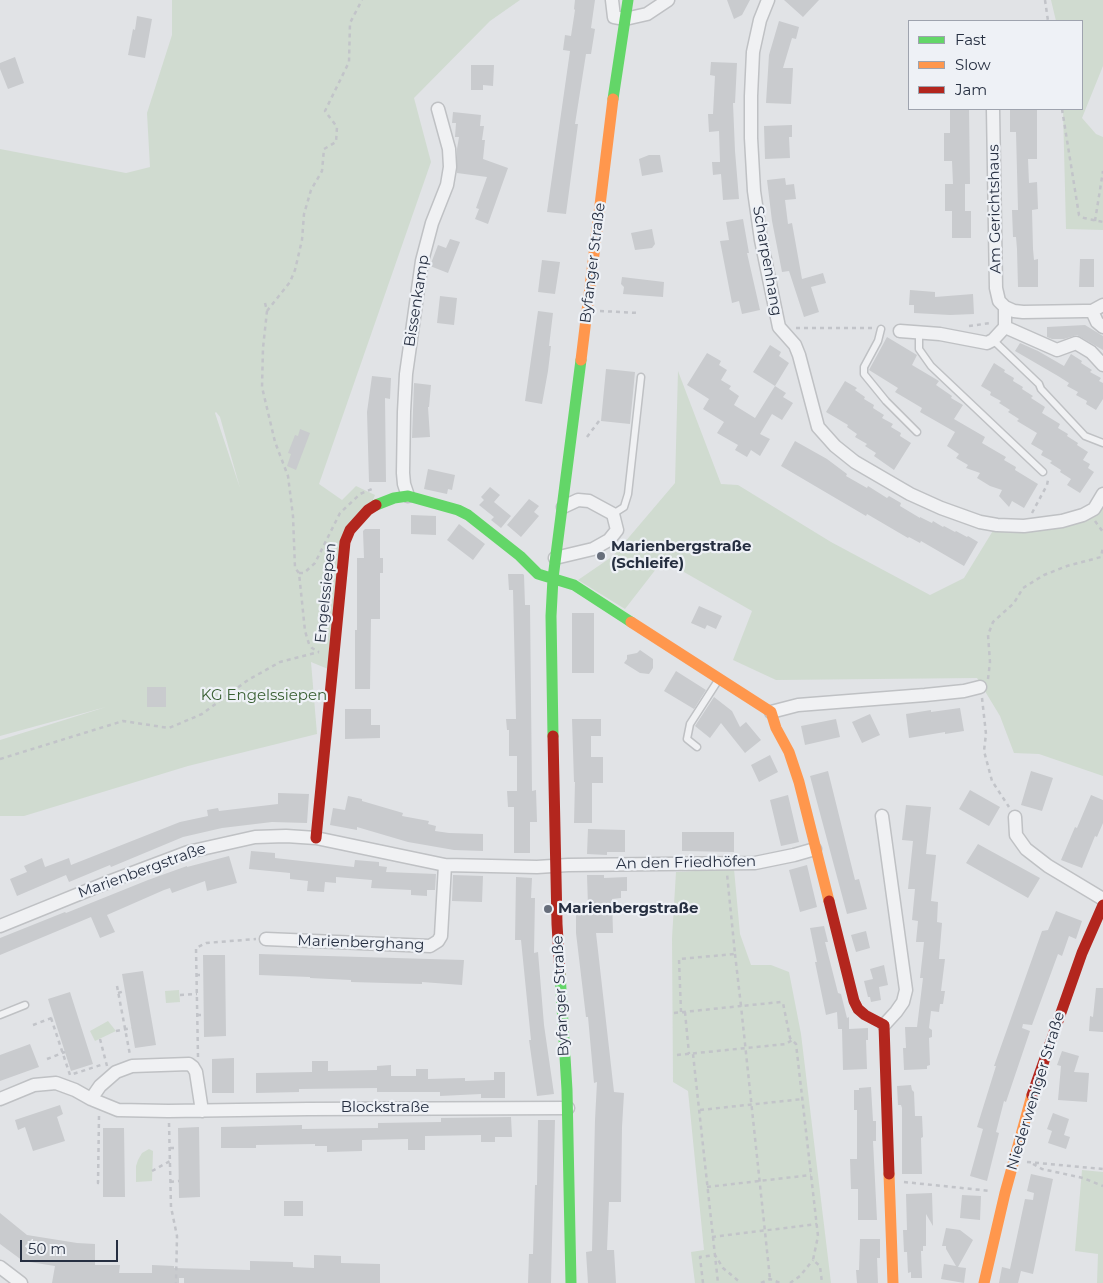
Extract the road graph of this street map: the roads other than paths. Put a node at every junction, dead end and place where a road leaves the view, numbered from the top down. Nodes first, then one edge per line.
1 (612, 0) edge
2 (628, 0) edge
3 (668, 0) edge
4 (768, 0) edge
5 (625, 19) junction
6 (438, 109) dead end
7 (993, 110) edge
8 (1005, 307) junction
9 (1097, 308) edge
10 (1005, 327) junction
11 (1103, 328) edge
12 (881, 329) road end
13 (900, 331) dead end
14 (919, 332) junction
15 (994, 340) junction
16 (1103, 365) edge
17 (641, 377) dead end
18 (917, 432) dead end
19 (1103, 443) edge
20 (1043, 472) road end
21 (1103, 494) edge
22 (408, 496) junction
23 (563, 507) junction
24 (613, 514) junction
25 (555, 558) junction
26 (553, 578) junction
27 (720, 678) junction
28 (980, 687) road end
29 (771, 712) junction
30 (697, 748) dead end
31 (882, 816) dead end
32 (1015, 817) road end
33 (316, 838) junction
34 (815, 849) junction
35 (445, 865) junction
36 (555, 866) junction
37 (1103, 899) edge
38 (1103, 905) edge
39 (0, 926) edge
40 (266, 939) road end
41 (25, 1006) dead end
42 (0, 1015) edge
43 (884, 1025) junction
44 (0, 1099) edge
45 (95, 1100) junction
46 (568, 1108) junction
47 (202, 1111) junction
48 (0, 1267) edge
49 (21, 1283) edge
50 (571, 1283) edge
51 (893, 1283) edge
52 (984, 1283) edge

1 - 5 street
2 - 5 street, Byfanger Straße
3 - 5 street
4 - 21 street, Scharpenhang
5 - 23 street, Byfanger Straße
6 - 22 street, Bissenkamp
7 - 8 street, Am Gerichtshaus
8 - 9 street
8 - 10 street, Am Gerichtshaus
9 - 11 street
10 - 15 street
10 - 16 street
12 - 18 lane
13 - 14 street
14 - 15 street
14 - 20 lane
15 - 19 lane
17 - 24 lane
22 - 26 street
22 - 33 street, Engelssiepen
23 - 24 street
23 - 25 street, Byfanger Straße
24 - 25 street
25 - 26 street, Byfanger Straße
26 - 27 street
26 - 36 street, Byfanger Straße
27 - 29 street
27 - 30 lane
28 - 29 street
29 - 34 street
31 - 43 street
32 - 37 street
33 - 35 street, Marienbergstraße
33 - 39 street, Marienbergstraße
34 - 36 street, An den Friedhöfen
34 - 43 street
35 - 36 street, Marienbergstraße
35 - 40 street, Marienberghang
36 - 46 street, Byfanger Straße
38 - 52 street, Niederweniger Straße
41 - 42 lane
43 - 51 street
44 - 45 street, Blockstraße
45 - 47 street, Blockstraße
45 - 47 street
46 - 47 street, Blockstraße
46 - 50 street, Byfanger Straße
48 - 49 street

